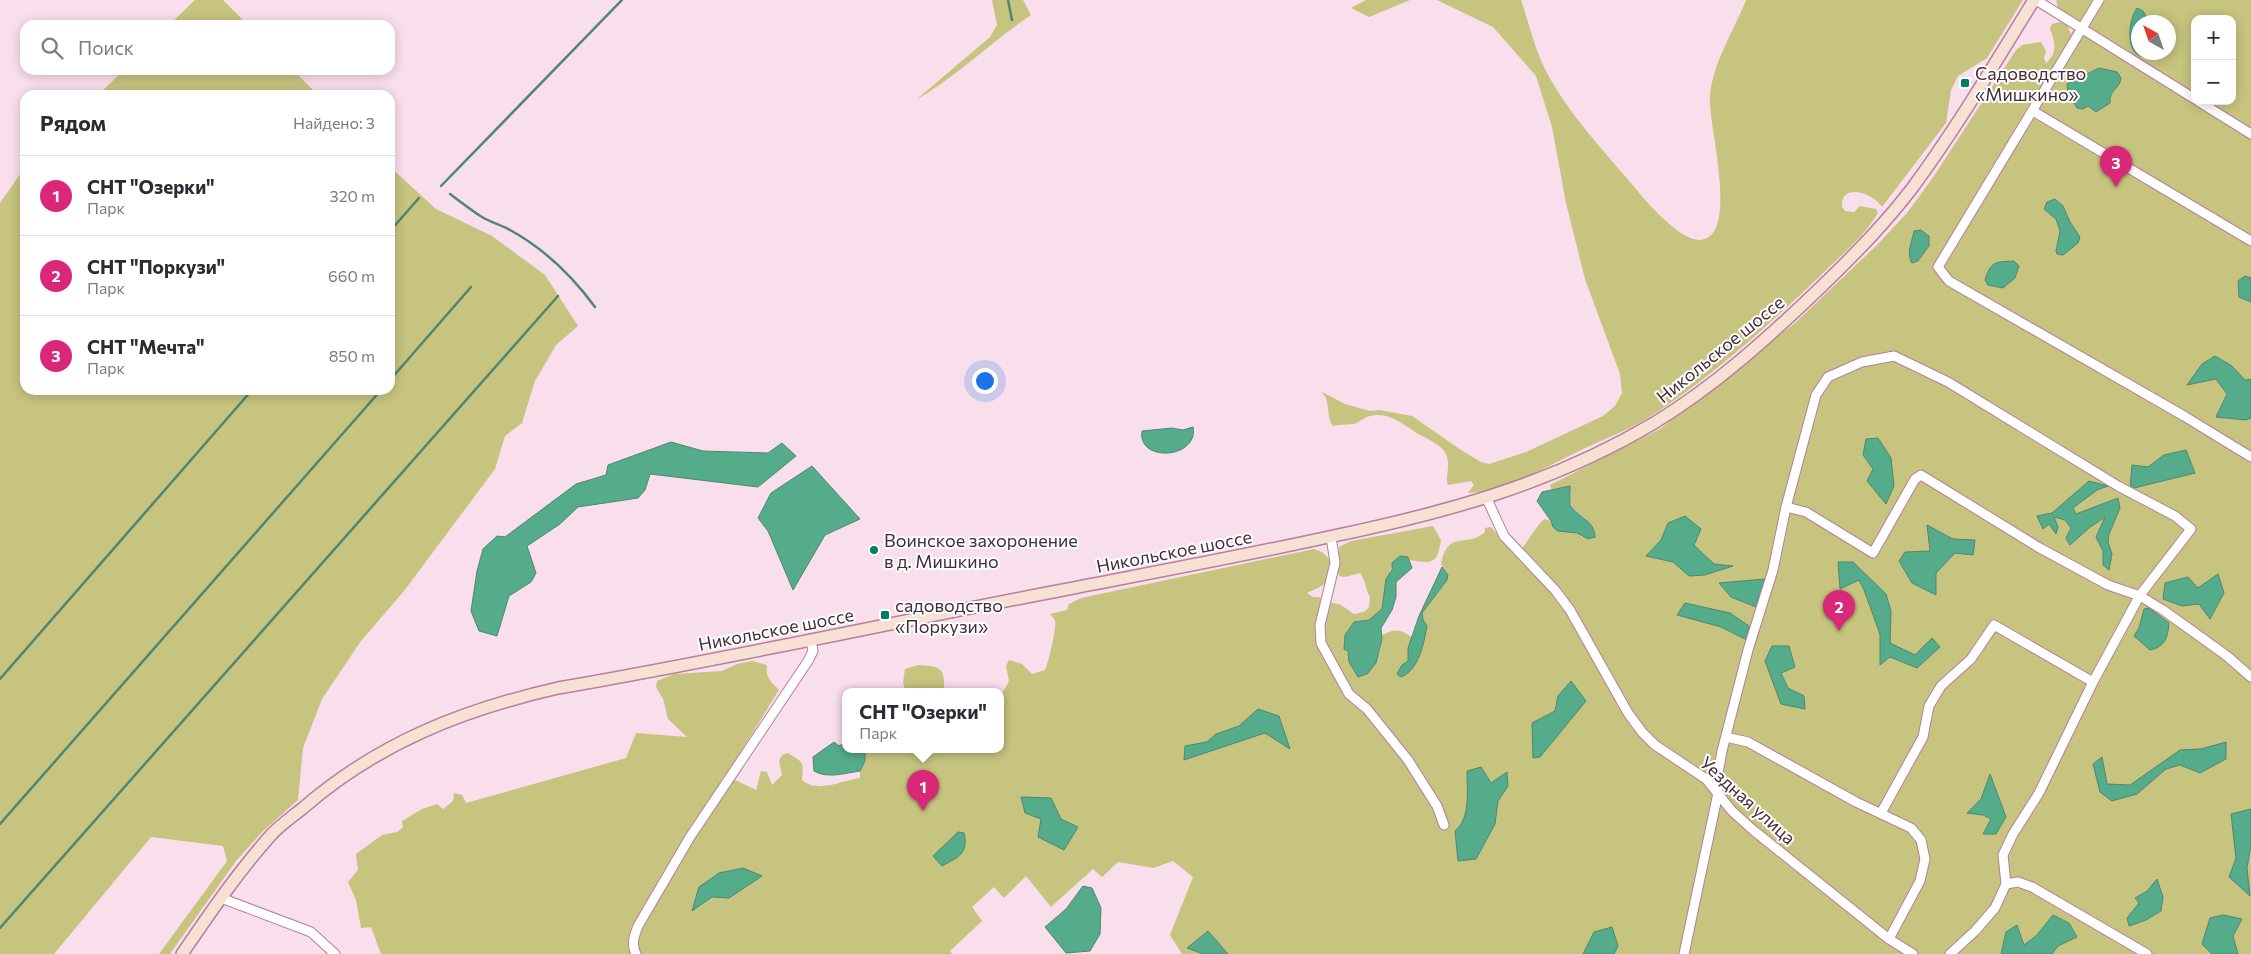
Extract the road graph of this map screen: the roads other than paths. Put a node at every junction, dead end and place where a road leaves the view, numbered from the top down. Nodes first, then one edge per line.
1 (2035, 0) edge
2 (2099, 0) edge
3 (2080, 29) junction
4 (2191, 97) edge
5 (2204, 105) edge
6 (2033, 111) junction
7 (2251, 134) edge
8 (2251, 241) edge
9 (2251, 457) edge
10 (1487, 499) junction
11 (1786, 507) junction
12 (1331, 537) junction
13 (2140, 596) junction
14 (811, 641) junction
15 (2251, 677) edge
16 (2093, 682) junction
17 (1726, 737) junction
18 (1718, 793) junction
19 (1881, 813) junction
20 (1444, 825) dead end
21 (2006, 884) junction
22 (221, 898) junction
23 (1889, 939) junction
24 (182, 954) edge
25 (334, 954) edge
26 (636, 954) edge
27 (1684, 954) edge
28 (1913, 954) edge
29 (1950, 954) edge
30 (2147, 954) edge

1 - 3 street
1 - 10 main road, Никольское шоссе
2 - 3 street
3 - 4 street
3 - 6 street
5 - 7 street
6 - 8 street
6 - 9 street
10 - 12 main road, Никольское шоссе
10 - 18 street, Уездная улица
11 - 13 street
11 - 13 street
11 - 17 street
12 - 14 main road, Никольское шоссе
12 - 20 street
13 - 15 street
13 - 16 street
14 - 22 main road, Никольское шоссе
14 - 26 street
16 - 19 street
16 - 21 street
17 - 18 street
17 - 19 street
18 - 23 street, Уездная улица
18 - 27 street
19 - 23 street
21 - 29 street
21 - 30 street
22 - 24 main road, Никольское шоссе
22 - 25 street
23 - 28 street, Уездная улица

